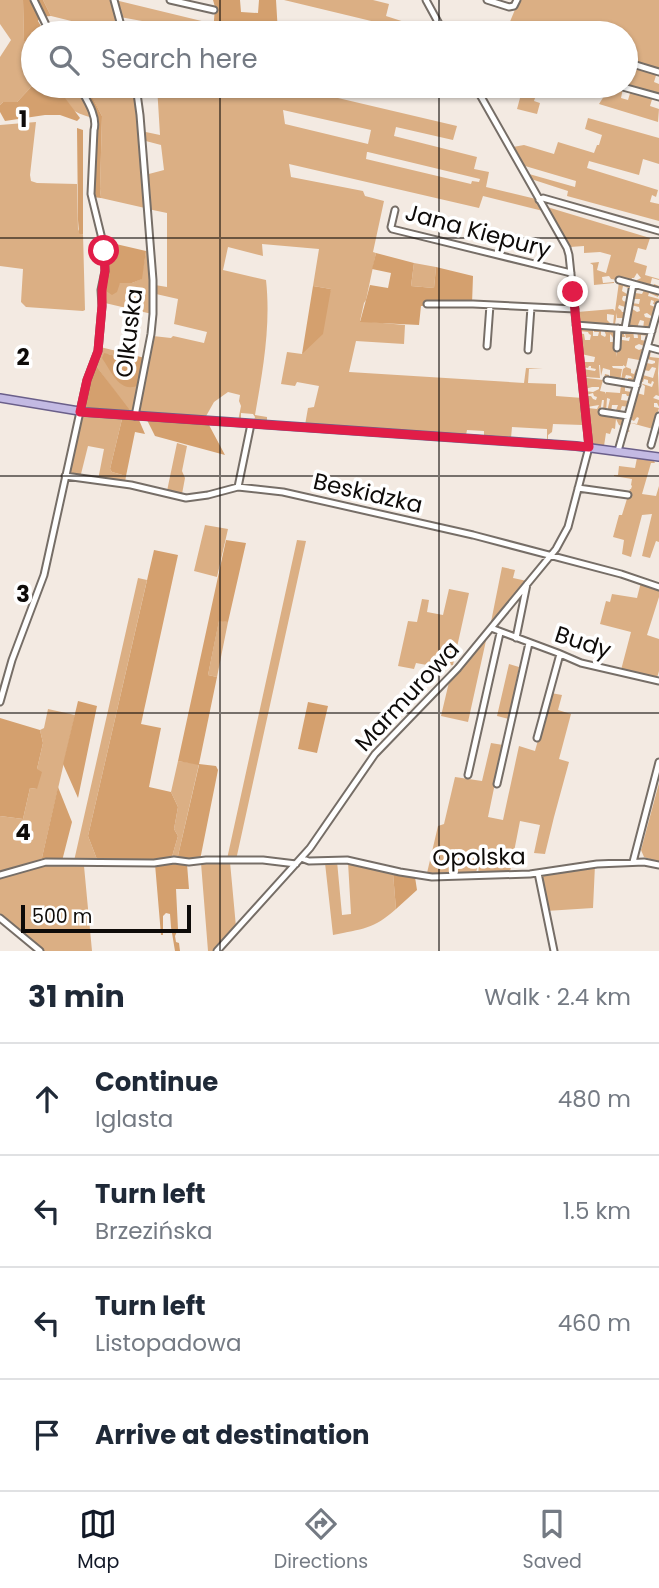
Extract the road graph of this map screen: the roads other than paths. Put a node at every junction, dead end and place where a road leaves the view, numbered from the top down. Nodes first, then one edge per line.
1 (34, 0) edge
2 (114, 0) edge
3 (170, 0) edge
4 (426, 0) edge
5 (487, 0) edge
6 (517, 0) edge
7 (214, 10) dead end
8 (44, 21) edge
9 (120, 21) edge
10 (437, 21) edge
11 (638, 66) edge
12 (659, 72) edge
13 (638, 91) edge
14 (659, 97) edge
15 (85, 98) edge
16 (138, 98) edge
17 (482, 98) edge
18 (539, 200) junction
19 (395, 210) dead end
20 (659, 230) edge
21 (571, 273) junction
22 (619, 280) dead end
23 (633, 284) junction
24 (659, 291) edge
25 (427, 304) dead end
26 (490, 305) junction
27 (659, 305) edge
28 (531, 307) junction
29 (575, 309) junction
30 (576, 324) junction
31 (622, 328) junction
32 (652, 331) junction
33 (487, 346) dead end
34 (648, 347) junction
35 (617, 348) dead end
36 (528, 350) dead end
37 (659, 350) edge
38 (607, 380) dead end
39 (637, 385) junction
40 (0, 398) edge
41 (80, 412) junction
42 (602, 412) dead end
43 (659, 415) edge
44 (135, 416) junction
45 (628, 416) junction
46 (251, 425) junction
47 (651, 445) dead end
48 (589, 447) junction
49 (618, 451) junction
50 (659, 457) edge
51 (65, 476) junction
52 (238, 487) junction
53 (578, 488) junction
54 (628, 495) dead end
55 (551, 556) junction
56 (527, 584) junction
57 (659, 587) edge
58 (491, 628) junction
59 (500, 633) junction
60 (516, 638) junction
61 (529, 643) junction
62 (560, 654) junction
63 (658, 682) edge
64 (0, 702) edge
65 (537, 738) dead end
66 (659, 762) edge
67 (468, 775) dead end
68 (497, 784) dead end
69 (301, 858) junction
70 (633, 862) junction
71 (296, 864) junction
72 (659, 865) edge
73 (538, 873) junction
74 (0, 875) edge
75 (0, 918) edge
76 (40, 951) edge
77 (217, 951) edge
78 (554, 951) edge

1 - 8 street
2 - 9 street
3 - 7 street
4 - 10 street
5 - 6 street
11 - 12 street
13 - 14 street
15 - 41 street
16 - 44 street, Olkuska
17 - 18 street
18 - 20 street
18 - 21 street
19 - 21 street, Jana Kiepury
21 - 29 street
22 - 23 street
23 - 24 street
23 - 31 street
25 - 26 street
26 - 28 street
26 - 33 street
27 - 32 street
28 - 29 street
28 - 36 street
29 - 30 street
30 - 31 street
30 - 48 street
31 - 32 street
31 - 35 street
32 - 34 street
34 - 37 street
34 - 39 street
38 - 39 street
39 - 45 street
40 - 41 main road
41 - 44 main road
41 - 51 street
42 - 45 street
43 - 47 street
44 - 46 main road
45 - 49 street
46 - 48 main road
46 - 52 street
48 - 49 main road
48 - 53 street, Marmurowa
49 - 50 main road
51 - 52 street, Beskidzka
51 - 64 street
52 - 55 street, Beskidzka
53 - 54 street
53 - 55 street, Marmurowa
55 - 56 street, Marmurowa
55 - 57 street, Beskidzka
56 - 58 street, Marmurowa
56 - 60 street
58 - 59 street, Budy
58 - 69 street, Marmurowa
59 - 60 street, Budy
59 - 67 street
60 - 61 street, Budy
61 - 62 street, Budy
61 - 68 street
62 - 63 street, Budy
62 - 65 street
66 - 70 street
69 - 71 street, Marmurowa
69 - 73 street, Opolska
70 - 72 street, Opolska
70 - 73 street, Opolska
71 - 74 street
71 - 77 street, Marmurowa
73 - 78 street
75 - 76 street

